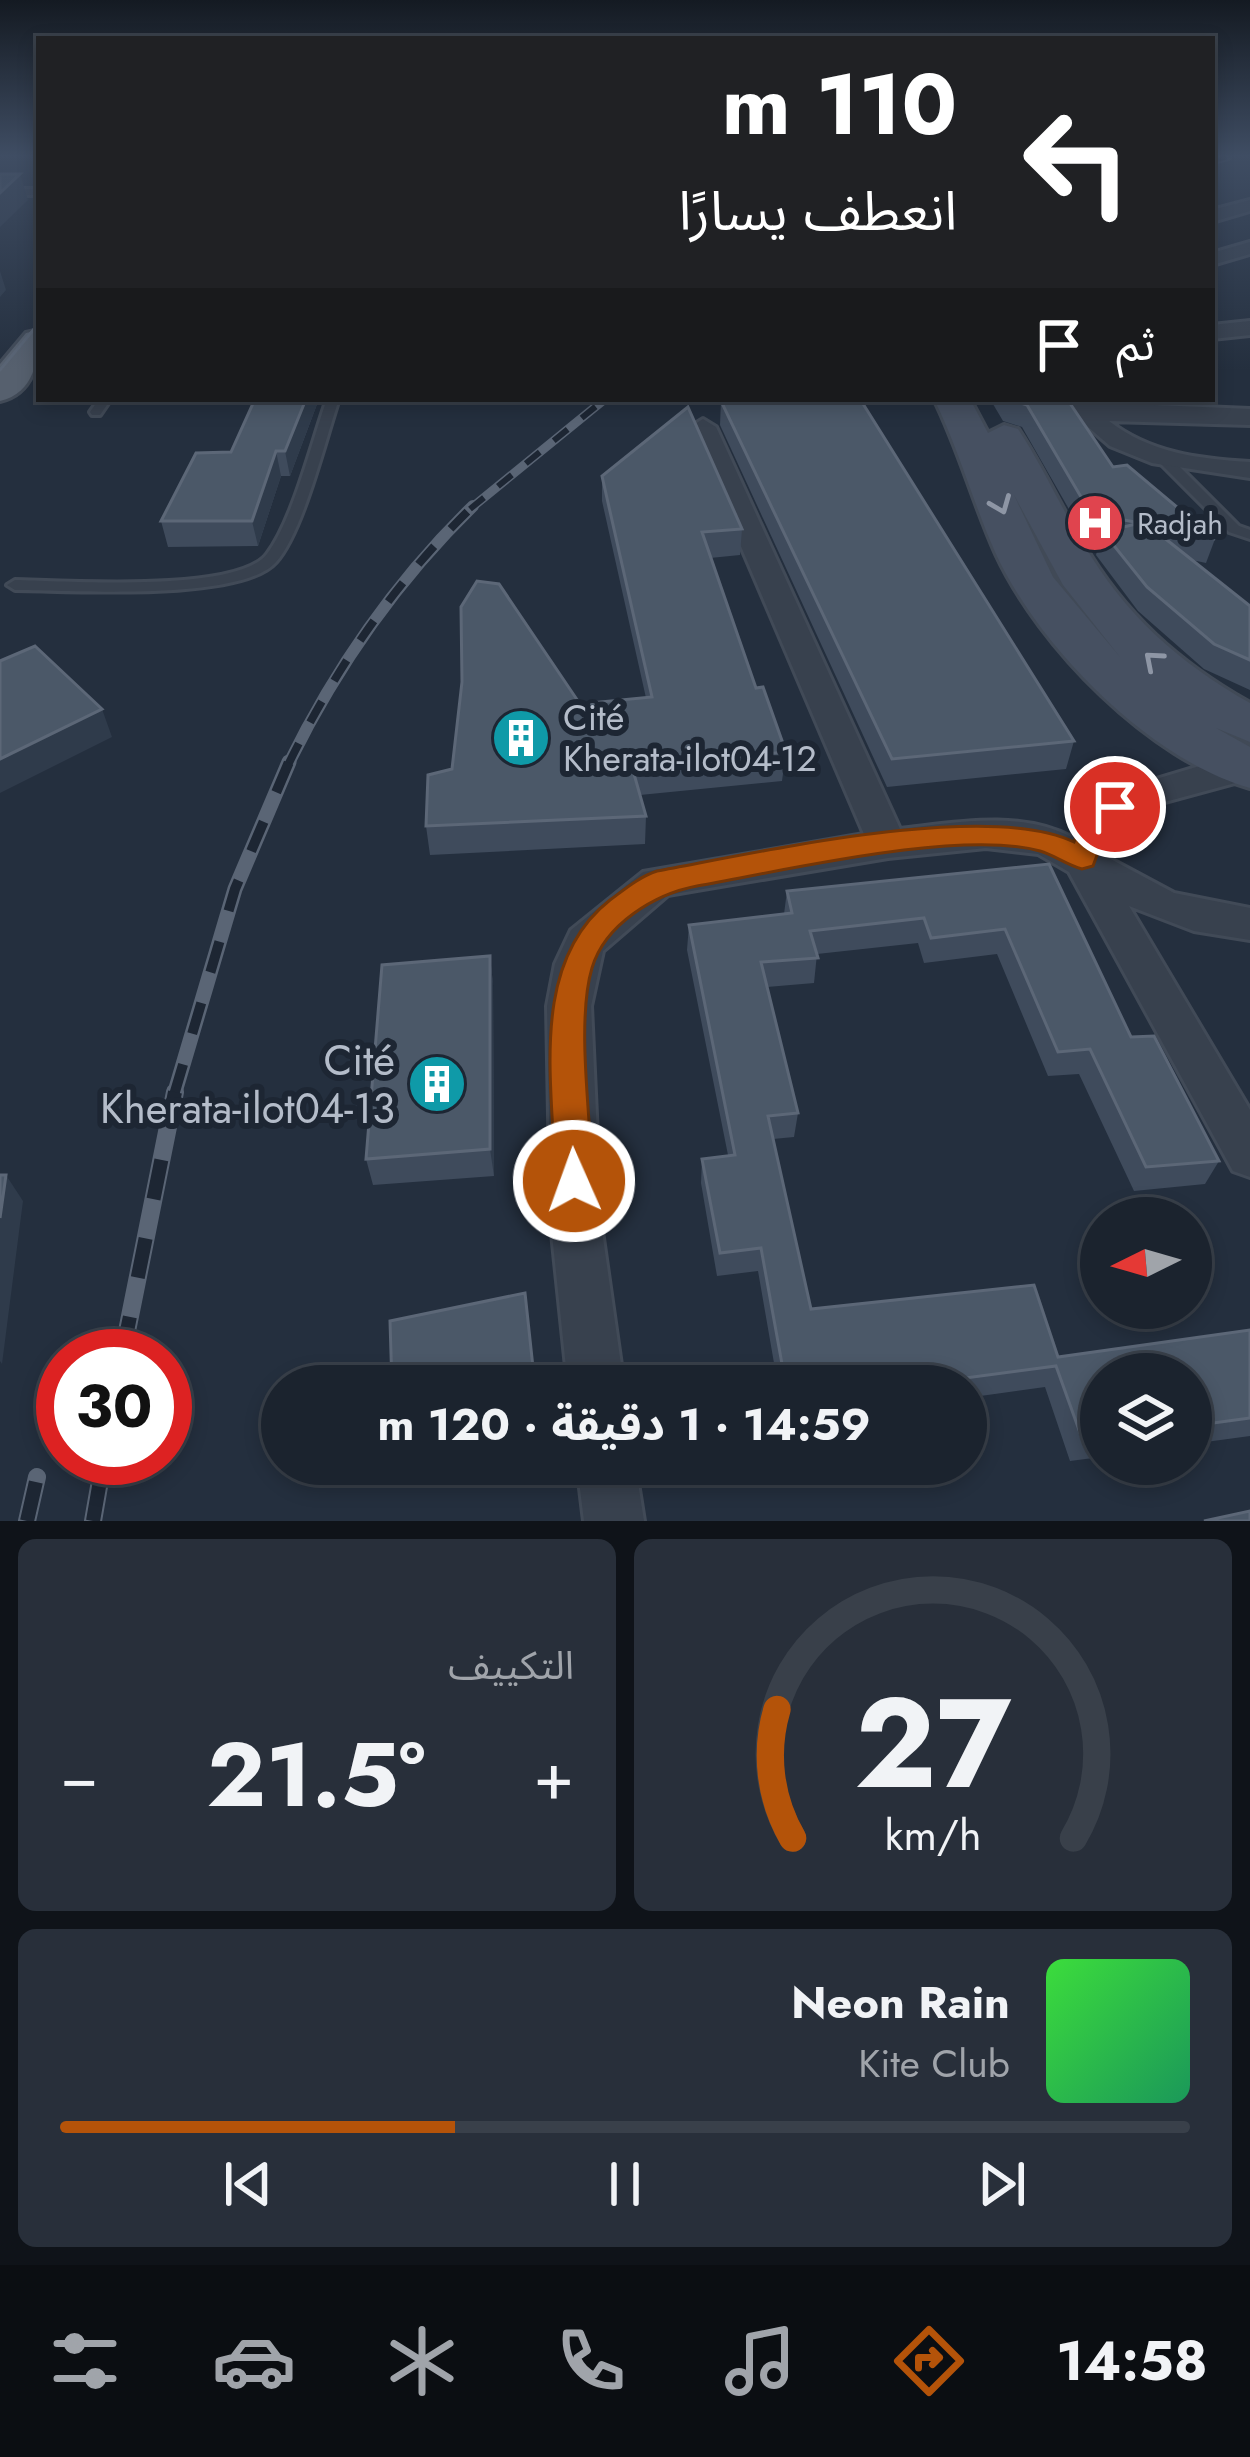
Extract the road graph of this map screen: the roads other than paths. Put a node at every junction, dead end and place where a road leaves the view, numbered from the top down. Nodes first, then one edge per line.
1 (1250, 248) edge
2 (1215, 258) edge
3 (33, 324) edge
4 (1250, 328) edge
5 (1215, 332) edge
6 (0, 336) edge
7 (0, 389) edge
8 (332, 402) edge
9 (954, 402) edge
10 (985, 402) edge
11 (1036, 402) edge
12 (1087, 413) junction
13 (1247, 415) edge
14 (703, 427) edge
15 (1160, 455) junction
16 (1250, 470) edge
17 (1250, 535) edge
18 (15, 584) dead end
19 (1249, 756) edge
20 (887, 844) junction
21 (1082, 859) junction
22 (1250, 924) edge
23 (1250, 1155) edge
24 (593, 1365) edge
25 (609, 1485) edge
26 (614, 1521) edge

1 - 2 street
3 - 6 main road
3 - 7 main road
4 - 5 street
8 - 18 lane
9 -> 19 main road
19 -> 10 main road
11 - 12 street
12 - 13 street
12 - 15 street
14 - 20 street
15 - 16 street
15 - 17 lane
19 - 21 street
20 - 21 street
20 - 24 street
21 - 22 street
21 - 23 street
25 - 26 street

